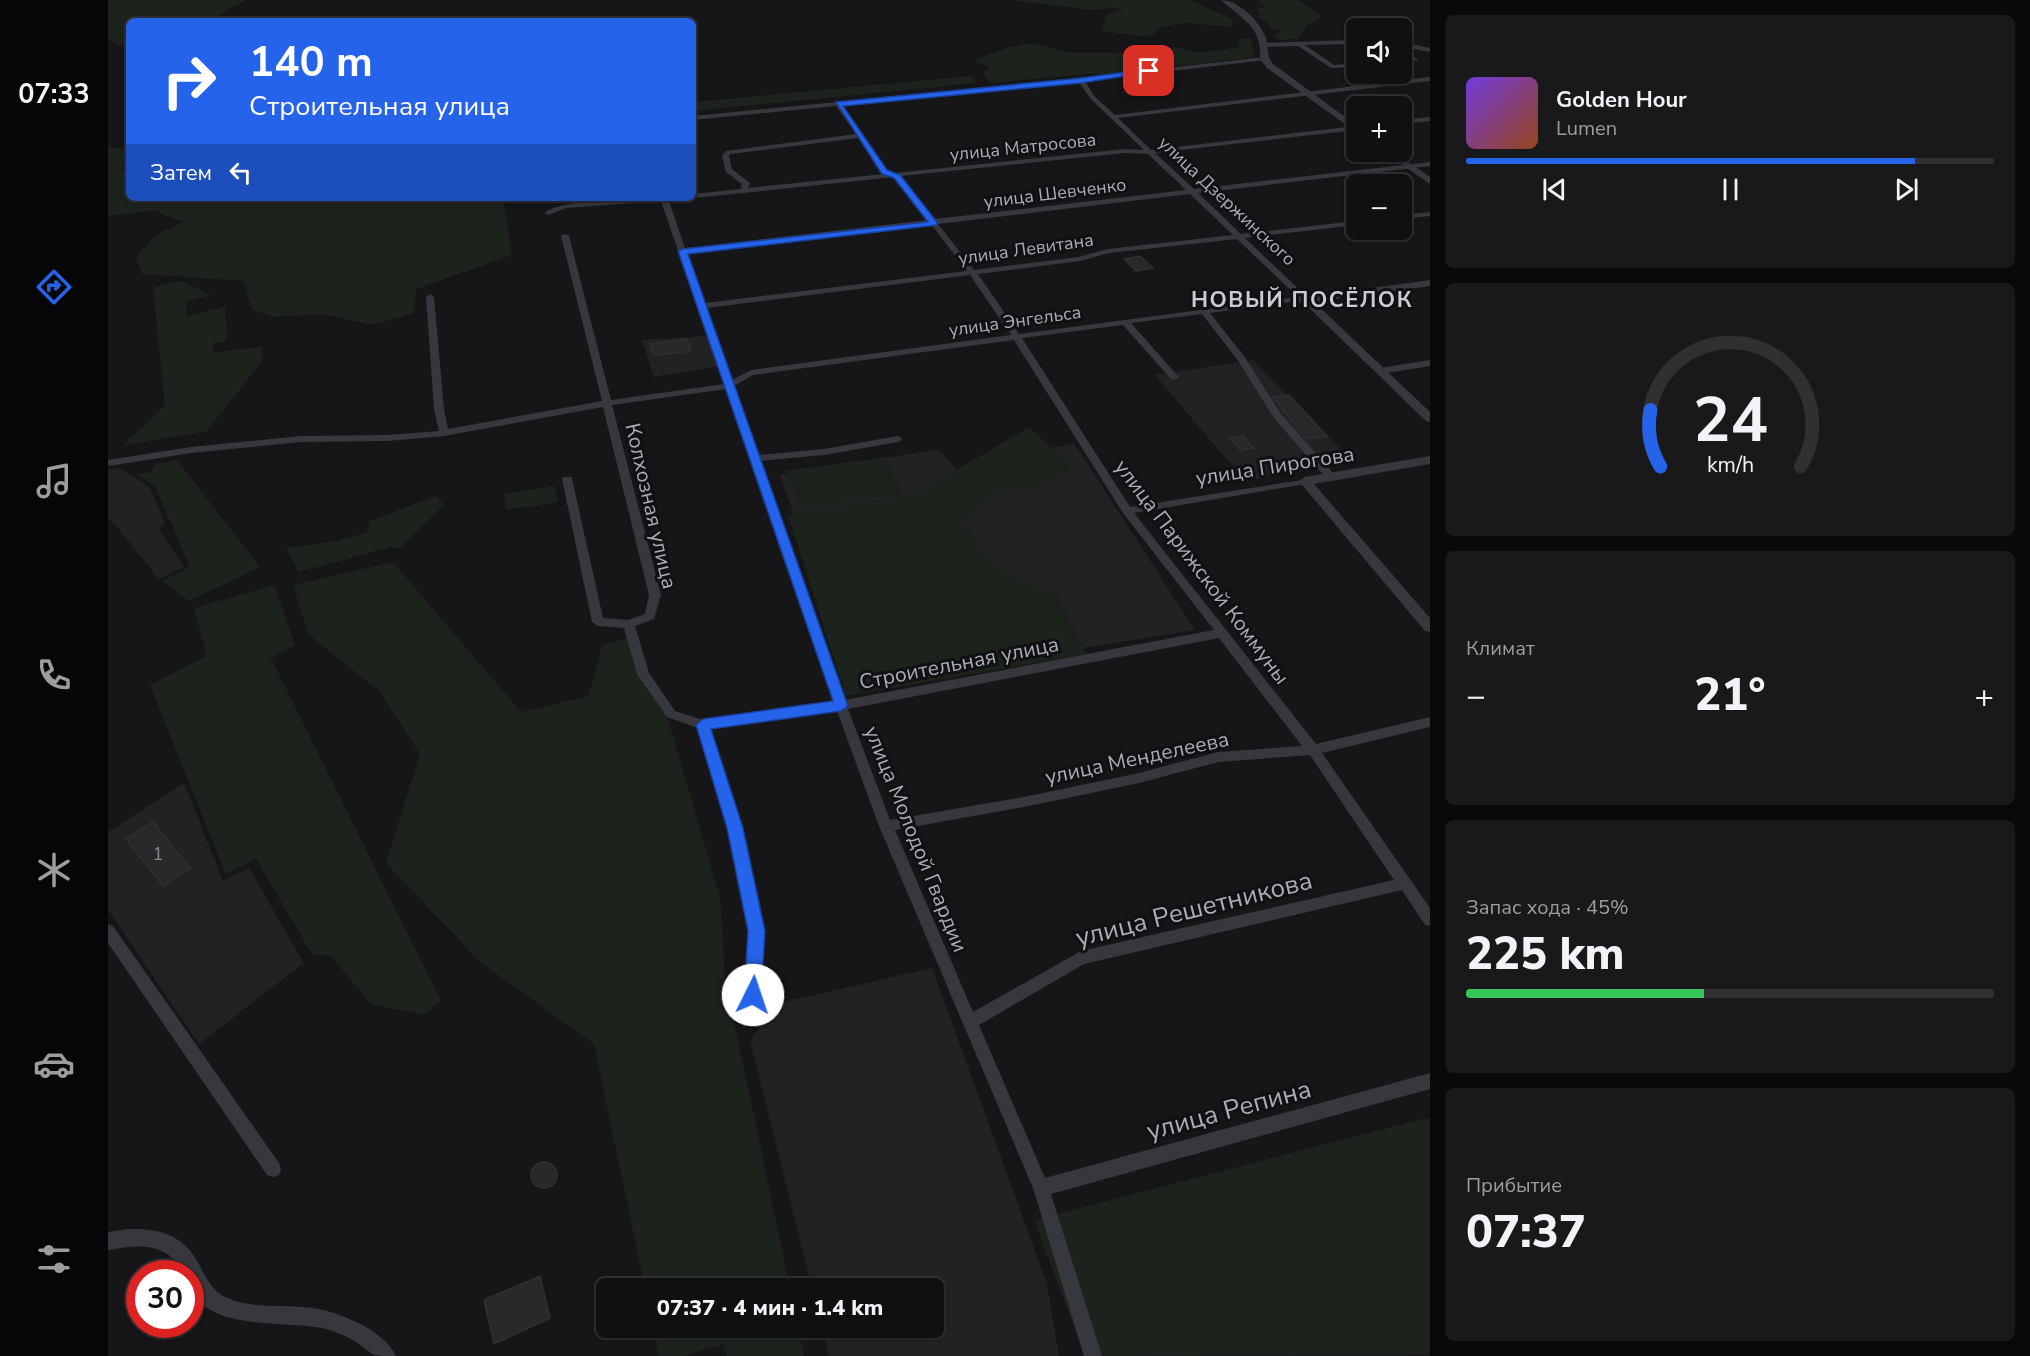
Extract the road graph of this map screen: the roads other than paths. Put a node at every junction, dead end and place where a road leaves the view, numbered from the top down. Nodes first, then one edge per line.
1 (1224, 0) edge
2 (1346, 42) edge
3 (1299, 44) junction
4 (1265, 45) junction
5 (1412, 46) edge
6 (1430, 50) edge
7 (1264, 58) junction
8 (1346, 66) edge
9 (1430, 79) edge
10 (1081, 80) junction
11 (1307, 94) junction
12 (838, 104) junction
13 (1114, 117) junction
14 (696, 118) edge
15 (1430, 119) edge
16 (1346, 121) edge
17 (1412, 121) edge
18 (1346, 129) edge
19 (860, 136) junction
20 (1148, 152) junction
21 (1403, 162) edge
22 (1430, 164) edge
23 (1409, 166) junction
24 (897, 176) junction
25 (1430, 181) edge
26 (744, 191) junction
27 (1191, 191) junction
28 (696, 196) edge
29 (629, 201) edge
30 (669, 201) edge
31 (548, 213) dead end
32 (1430, 214) edge
33 (1412, 216) edge
34 (934, 224) junction
35 (1346, 224) edge
36 (565, 236) dead end
37 (1240, 238) junction
38 (683, 251) junction
39 (972, 272) junction
40 (1430, 283) edge
41 (430, 297) dead end
42 (1306, 300) junction
43 (701, 306) junction
44 (1204, 311) junction
45 (1125, 322) junction
46 (1017, 337) junction
47 (1430, 363) edge
48 (1380, 371) junction
49 (1174, 377) dead end
50 (728, 386) junction
51 (607, 403) junction
52 (1430, 417) edge
53 (444, 433) junction
54 (898, 439) dead end
55 (756, 458) junction
56 (1430, 460) edge
57 (108, 463) edge
58 (1331, 477) junction
59 (567, 479) dead end
60 (1305, 480) junction
61 (1127, 511) junction
62 (629, 624) junction
63 (1430, 627) edge
64 (1222, 633) junction
65 (841, 706) junction
66 (1430, 722) edge
67 (703, 725) junction
68 (1313, 750) junction
69 (886, 826) junction
70 (1406, 883) junction
71 (1430, 920) edge
72 (108, 931) edge
73 (753, 995) dead end
74 (971, 1021) junction
75 (1430, 1082) edge
76 (273, 1169) dead end
77 (1041, 1188) junction
78 (108, 1241) edge
79 (387, 1356) edge
80 (1093, 1356) edge

1 - 4 street
2 - 3 street
3 - 4 street
3 - 8 street
4 - 7 street
5 - 6 street
7 - 10 street
7 - 11 street
9 - 11 street
10 - 12 street
10 - 13 street, улица Дзержинского
11 - 13 street
11 - 16 street
12 - 14 street
12 - 19 street, улица Парижской Коммуны
13 - 20 street, улица Дзержинского
15 - 17 street
18 - 20 street, улица Матросова
19 - 24 street, улица Парижской Коммуны
19 - 26 street
20 - 24 street, улица Матросова
20 - 27 street, улица Дзержинского
21 - 23 street
22 - 23 street, улица Шевченко
23 - 25 street
23 - 27 street, улица Шевченко
24 - 26 street, улица Матросова
24 - 34 street, улица Парижской Коммуны
26 - 28 street, улица Матросова
27 - 34 street, улица Шевченко
27 - 37 street, улица Дзержинского
29 - 31 street
30 - 38 street, улица Молодой Гвардии
32 - 33 street
34 - 38 street, улица Шевченко
34 - 39 street, улица Парижской Коммуны
35 - 37 street, улица Левитана
36 - 51 street
37 - 39 street, улица Левитана
37 - 42 street, улица Дзержинского
38 - 43 street, улица Молодой Гвардии
39 - 43 street, улица Левитана
39 - 46 street, улица Парижской Коммуны
40 - 42 street, улица Энгельса
41 - 53 street
42 - 44 street, улица Энгельса
42 - 48 street, улица Дзержинского
43 - 50 street, улица Молодой Гвардии
44 - 45 street, улица Энгельса
44 - 58 street
45 - 46 street, улица Энгельса
45 - 49 street
46 - 50 street, улица Энгельса
46 - 61 street, улица Парижской Коммуны
47 - 48 street
48 - 52 street, улица Дзержинского
50 - 51 street, улица Энгельса
50 - 55 street, улица Молодой Гвардии
51 - 53 street, улица Энгельса
51 - 62 street, Колхозная улица
53 - 57 street, улица Энгельса
54 - 55 street
55 - 65 street, улица Молодой Гвардии
56 - 58 street, улица Пирогова
58 - 60 street, улица Пирогова
59 - 62 street
60 - 61 street, улица Пирогова
60 - 63 street
61 - 64 street, улица Парижской Коммуны
62 - 67 street
64 - 65 street, Строительная улица
64 - 68 street, улица Парижской Коммуны
65 - 67 street, Строительная улица
65 - 69 street, улица Молодой Гвардии
66 - 68 street, улица Менделеева
67 - 73 street
68 - 69 street, улица Менделеева
68 - 70 street, улица Парижской Коммуны
69 - 74 street, улица Молодой Гвардии
70 - 71 street, улица Парижской Коммуны
70 - 74 street, улица Решетникова
72 - 76 street
74 - 77 street, улица Молодой Гвардии
75 - 77 street, улица Репина
77 - 80 street, улица Молодой Гвардии
78 - 79 street

